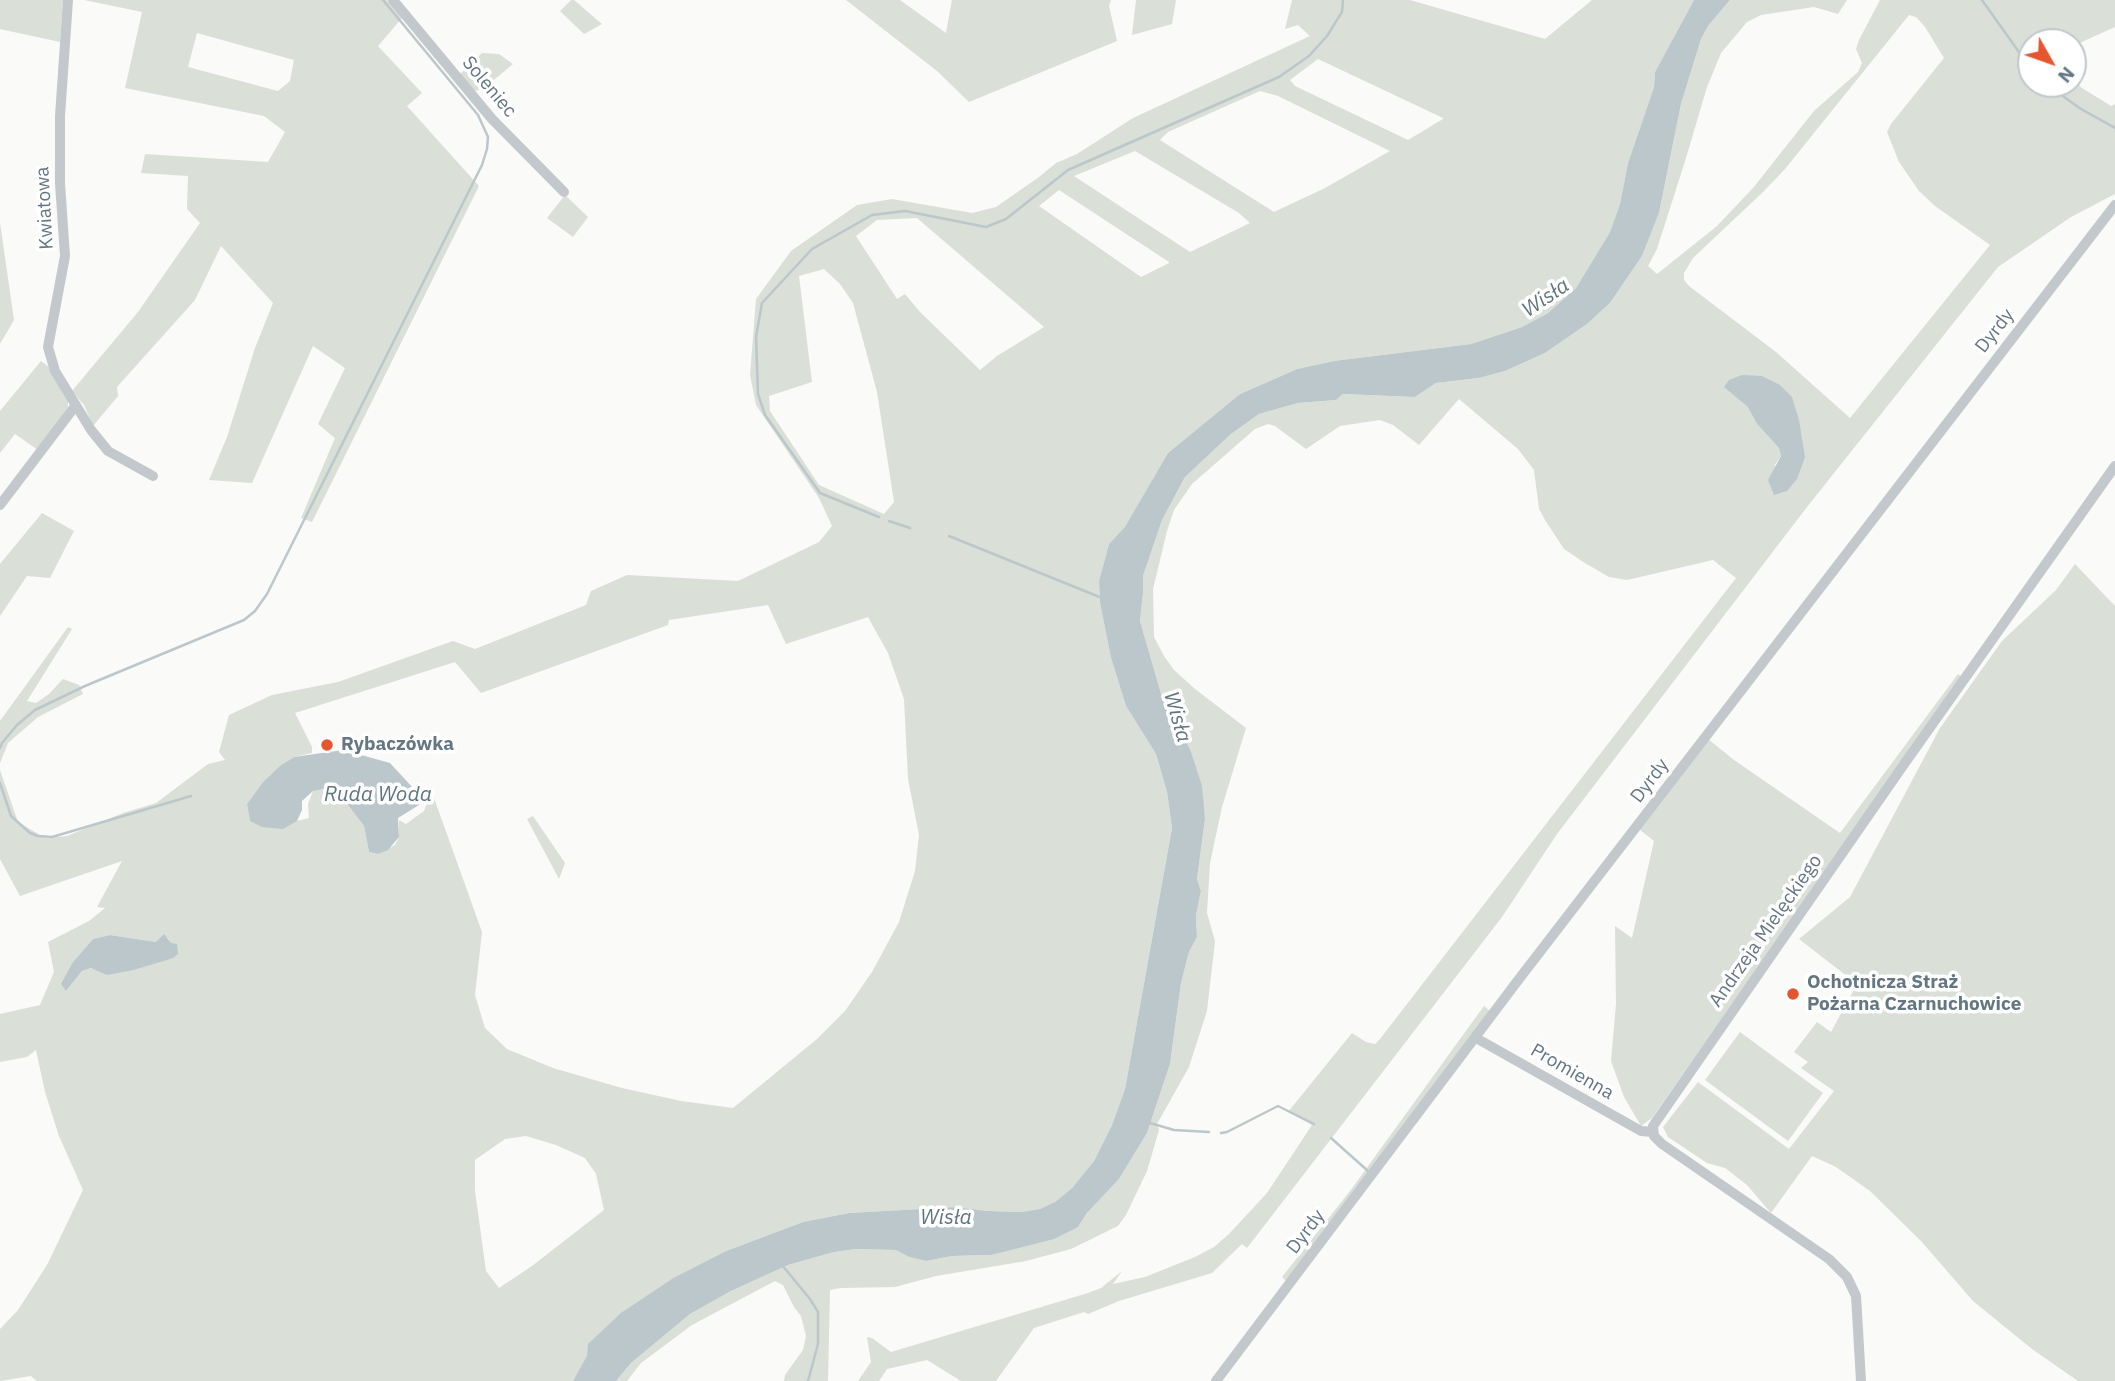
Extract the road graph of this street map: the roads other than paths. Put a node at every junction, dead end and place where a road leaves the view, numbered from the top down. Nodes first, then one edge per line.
1 (68, 0) edge
2 (393, 0) edge
3 (564, 192) dead end
4 (2115, 205) edge
5 (76, 405) junction
6 (2115, 467) edge
7 (153, 476) dead end
8 (0, 505) edge
9 (1476, 1038) junction
10 (1653, 1132) junction
11 (1216, 1381) edge
12 (1861, 1381) edge

1 - 5 street, Kwiatowa
2 - 3 street, Soleniec
4 - 9 street, Dyrdy
5 - 7 street, Kwiatowa
5 - 8 street
6 - 10 street, Andrzeja Mielęckiego
9 - 10 street, Promienna
9 - 11 street, Dyrdy
10 - 12 street

